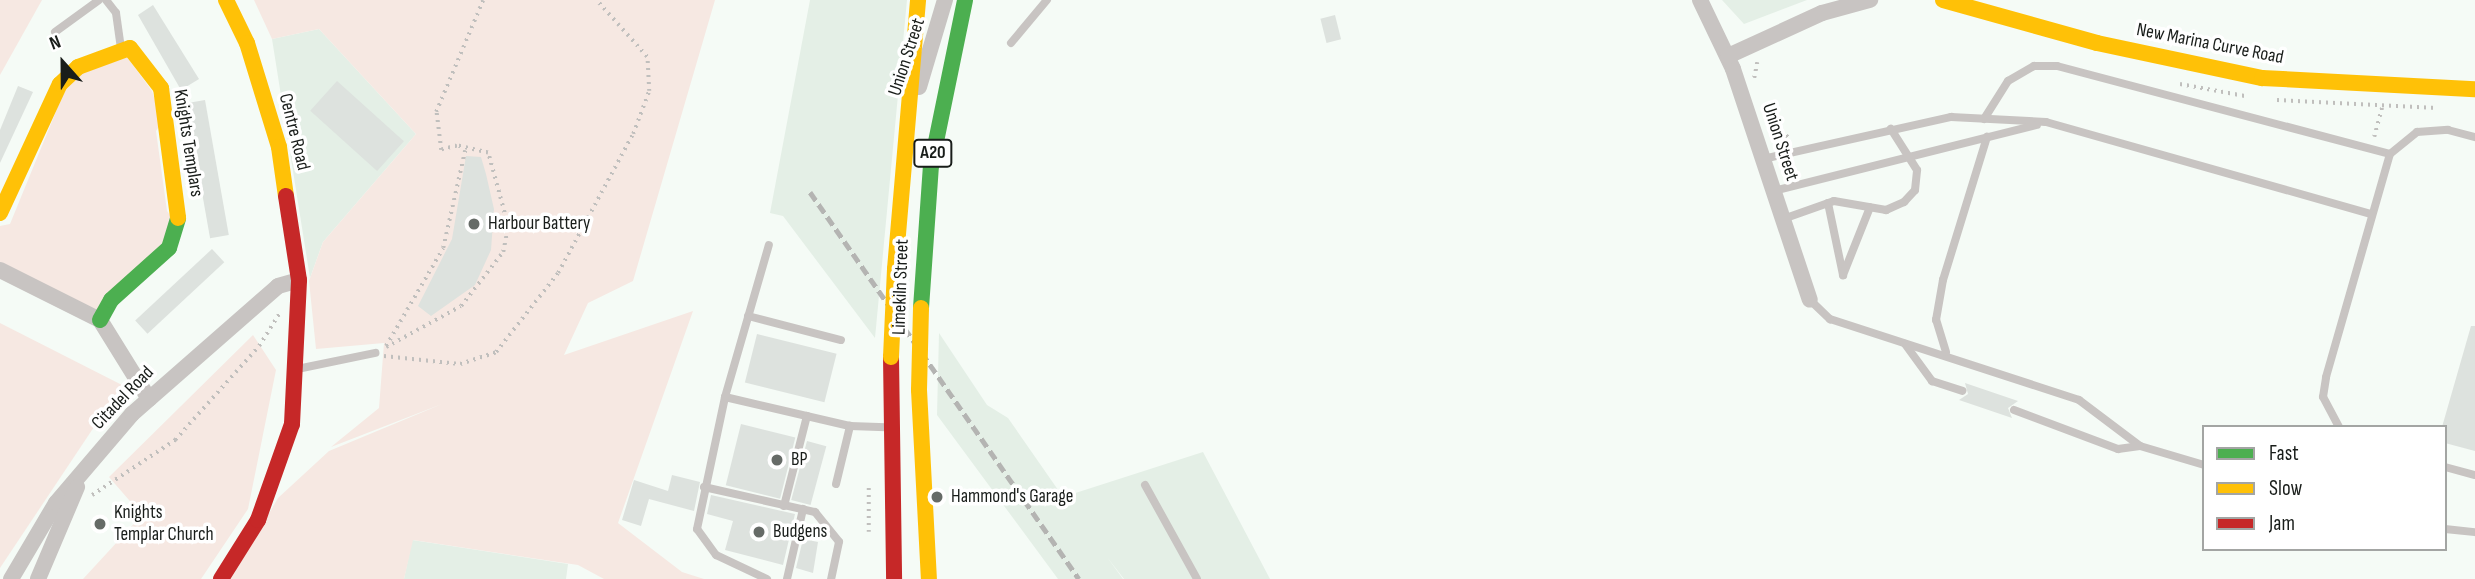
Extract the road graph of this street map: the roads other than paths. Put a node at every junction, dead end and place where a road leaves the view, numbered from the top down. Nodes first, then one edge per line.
1 (99, 0) edge
2 (106, 0) edge
3 (226, 0) edge
4 (918, 0) edge
5 (945, 0) edge
6 (971, 0) edge
7 (1047, 0) edge
8 (1700, 0) edge
9 (1870, 0) edge
10 (1943, 0) edge
11 (963, 8) edge
12 (55, 32) dead end
13 (1011, 43) dead end
14 (121, 50) junction
15 (1728, 56) junction
16 (2475, 89) edge
17 (1984, 119) junction
18 (2046, 122) junction
19 (906, 126) junction
20 (1891, 129) junction
21 (1987, 137) junction
22 (2475, 137) edge
23 (2390, 154) junction
24 (1912, 155) junction
25 (1763, 159) junction
26 (1773, 191) junction
27 (1828, 203) junction
28 (1870, 206) junction
29 (0, 213) edge
30 (2371, 214) junction
31 (1783, 219) junction
32 (769, 245) dead end
33 (0, 270) edge
34 (299, 280) junction
35 (1810, 300) joint
36 (748, 316) junction
37 (100, 320) junction
38 (841, 340) dead end
39 (1905, 344) junction
40 (1946, 352) junction
41 (375, 353) road end
42 (299, 368) junction
43 (1962, 391) dead end
44 (725, 397) junction
45 (149, 399) junction
46 (2014, 410) dead end
47 (807, 416) junction
48 (2338, 425) edge
49 (850, 426) junction
50 (888, 427) junction
51 (2140, 446) junction
52 (2202, 464) edge
53 (2447, 468) edge
54 (82, 475) junction
55 (2475, 475) edge
56 (836, 484) dead end
57 (1145, 485) dead end
58 (704, 487) junction
59 (784, 506) junction
60 (803, 509) junction
61 (2447, 528) edge
62 (2475, 532) edge
63 (11, 579) edge
64 (38, 579) edge
65 (220, 579) edge
66 (767, 579) edge
67 (787, 579) edge
68 (831, 579) edge
69 (894, 579) edge
70 (929, 579) edge
71 (1197, 579) edge

1 - 12 lane
2 - 14 lane
3 - 34 main road, Centre Road
4 - 19 main road, Limekiln Street / A20
5 - 19 street, Union Street
6 - 11 street
7 - 13 lane
8 - 15 street, Union Street
9 - 15 street
10 - 16 main road, New Marina Curve Road
11 - 70 main road, Limekiln Street / A20, bridge
14 - 29 main road
14 - 37 main road, Knights Templars
15 - 25 street, Union Street
17 - 18 lane
17 - 20 lane
17 - 23 lane
18 - 21 lane
18 - 30 lane
19 - 50 main road, Limekiln Street / A20, bridge
20 - 24 lane
20 - 25 lane
21 - 24 lane
21 - 40 lane
22 - 23 lane
23 - 30 lane
24 - 26 lane
24 - 28 lane
25 - 26 street, Union Street
26 - 31 street, Union Street
27 - 28 lane
27 - 28 lane
27 - 31 lane
30 - 48 lane
31 - 35 street, Union Street
32 - 36 lane
33 - 37 street
34 - 42 main road, Centre Road
34 - 45 street, Citadel Road
35 - 39 lane
36 - 38 lane
36 - 44 lane
37 - 45 street
39 - 40 lane
39 - 43 lane
40 - 51 lane
41 - 42 lane
42 - 65 main road, Centre Road
44 - 47 lane
44 - 58 lane
45 - 54 street, Citadel Road
46 - 51 lane
47 - 49 lane
47 - 59 lane
49 - 50 lane
49 - 56 lane
50 - 69 main road, Limekiln Street / A20
51 - 52 lane
53 - 55 lane
54 - 63 street, Citadel Road
54 - 64 street
57 - 71 lane
58 - 59 lane
58 - 66 lane
59 - 60 lane
60 - 67 lane
60 - 68 lane
61 - 62 lane

